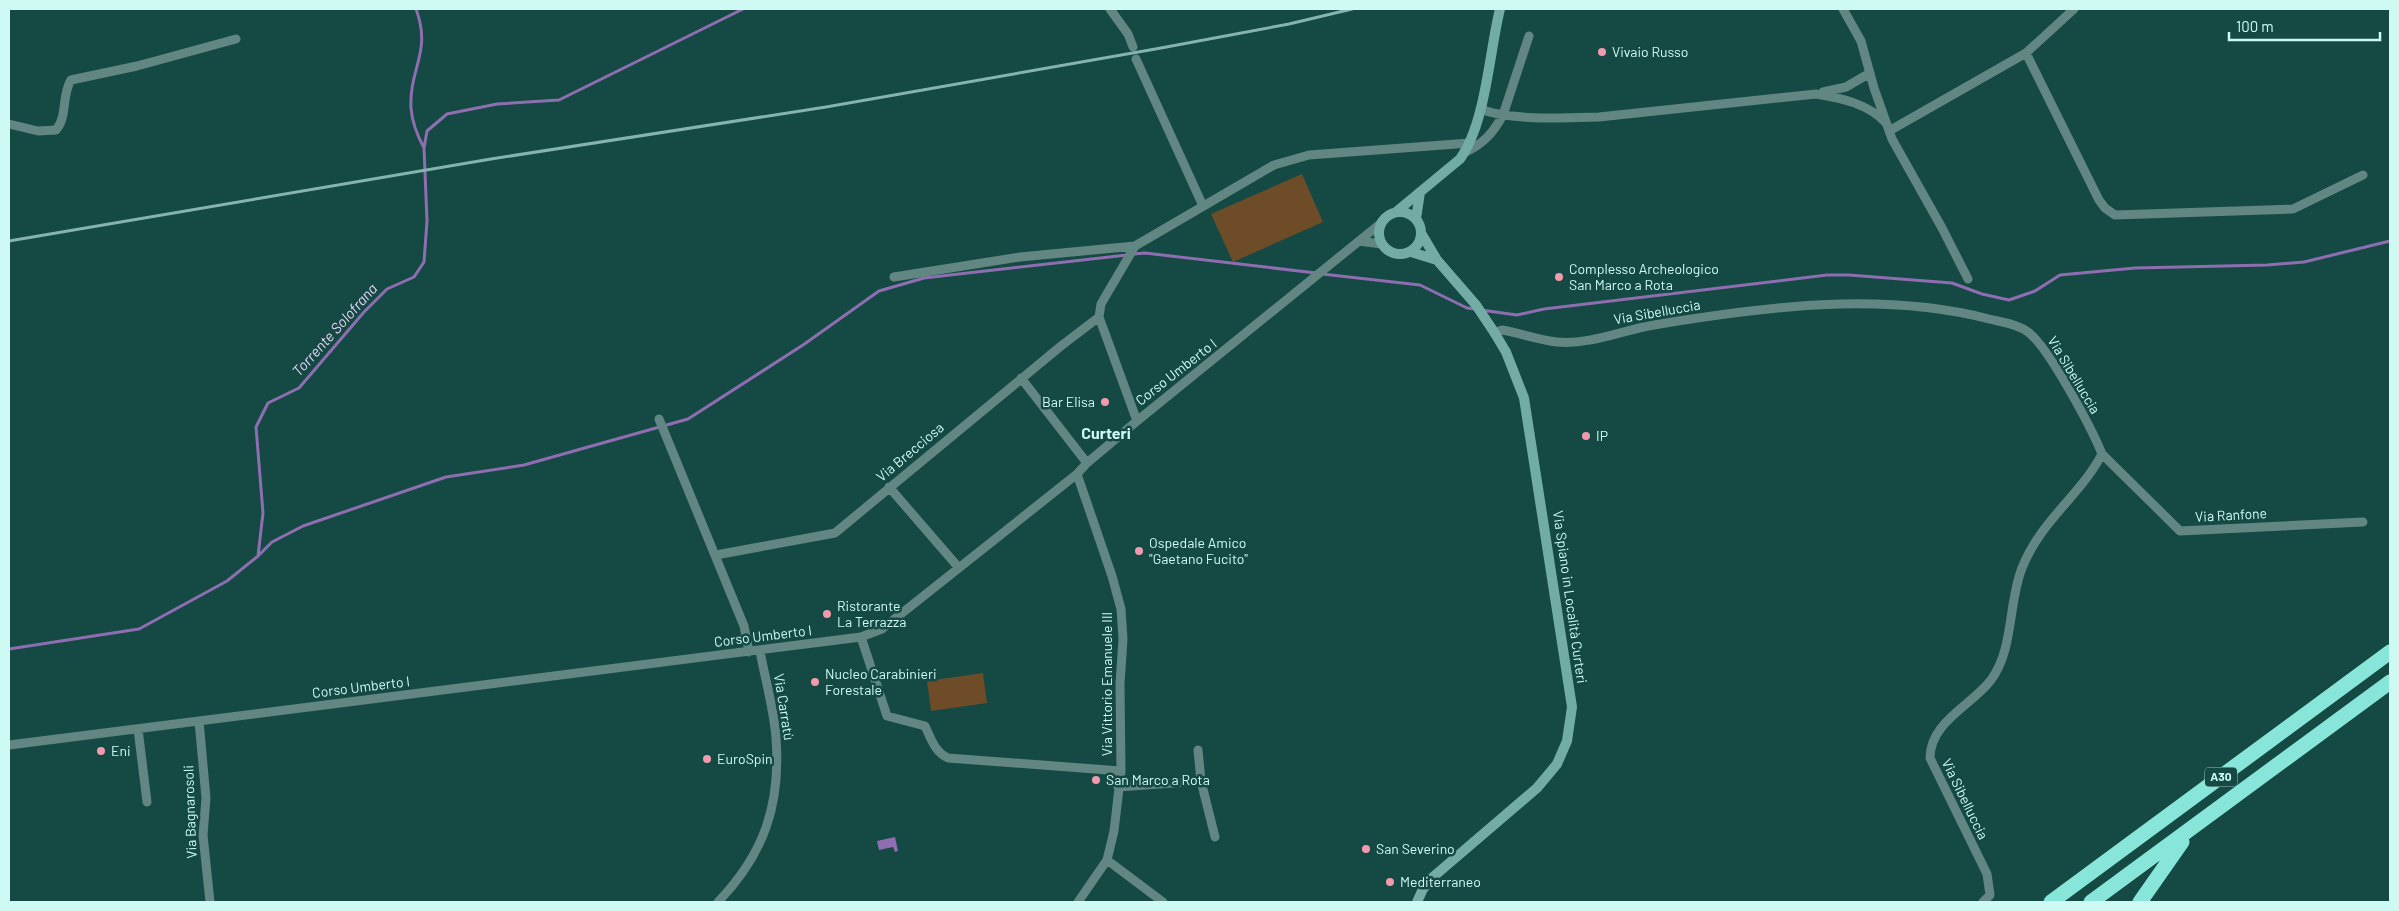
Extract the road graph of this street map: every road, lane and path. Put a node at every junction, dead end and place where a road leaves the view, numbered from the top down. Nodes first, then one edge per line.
1 (1110, 9) edge
2 (1500, 9) edge
3 (1843, 9) edge
4 (2074, 9) edge
5 (1529, 36) dead end
6 (236, 39) dead end
7 (1133, 46) dead end
8 (2026, 53) junction
9 (1136, 59) dead end
10 (1870, 73) junction
11 (1816, 94) junction
12 (1480, 109) junction
13 (1503, 115) junction
14 (9, 124) edge
15 (1888, 127) junction
16 (1468, 147) junction
17 (2363, 175) dead end
18 (1420, 192) junction
19 (1203, 206) junction
20 (1396, 212) junction
21 (1416, 219) junction
22 (1380, 224) junction
23 (1422, 233) junction
24 (1359, 241) junction
25 (1381, 244) junction
26 (1133, 249) junction
27 (1411, 252) junction
28 (1437, 260) junction
29 (894, 277) dead end
30 (1968, 279) dead end
31 (1099, 317) junction
32 (1494, 333) junction
33 (1021, 378) junction
34 (659, 419) dead end
35 (1137, 421) junction
36 (2102, 454) junction
37 (1086, 463) junction
38 (1077, 474) junction
39 (889, 487) junction
40 (2363, 522) dead end
41 (716, 554) junction
42 (959, 568) junction
43 (860, 637) junction
44 (760, 650) junction
45 (749, 652) junction
46 (2390, 652) edge
47 (2390, 682) edge
48 (199, 721) junction
49 (138, 729) junction
50 (9, 745) edge
51 (1198, 750) dead end
52 (1121, 771) junction
53 (1201, 781) junction
54 (1118, 787) junction
55 (147, 802) dead end
56 (2190, 831) junction
57 (1215, 837) dead end
58 (1107, 860) junction
59 (210, 902) edge
60 (718, 902) edge
61 (1078, 902) edge
62 (1164, 902) edge
63 (1417, 902) edge
64 (1983, 902) edge
65 (2051, 902) edge
66 (2091, 902) edge
67 (2140, 902) edge

1 - 7 street
2 - 12 main road
3 - 10 street
4 - 8 street
5 - 13 street
6 - 14 street
8 - 15 street
8 - 17 street
9 - 19 street
10 - 11 street
10 - 15 street
11 - 13 street
11 - 15 street
12 - 13 street
12 - 16 main road
13 - 16 street
15 - 30 street
16 - 18 main road
16 - 19 street
18 - 20 main road
18 - 21 main road
19 - 26 street
20 - 21 main road
20 - 22 main road
21 - 23 main road
22 - 24 street, Corso Umberto I
22 - 25 main road
23 - 27 main road
23 - 28 main road, Via Spiano in Località Curteri
24 - 25 street
24 - 35 street, Corso Umberto I
25 - 27 main road
26 - 29 street
26 - 31 street
27 - 28 main road
28 - 32 main road, Via Spiano in Località Curteri
31 - 33 street, Via Brecciosa
31 - 35 street
32 - 36 street, Via Sibelluccia
32 - 63 main road, Via Spiano in Località Curteri
33 - 37 street
33 - 39 street, Via Brecciosa
34 - 41 street
35 - 37 street, Corso Umberto I
36 - 40 street, Via Ranfone
36 - 64 street, Via Sibelluccia
37 - 38 street, Corso Umberto I
38 - 42 street, Corso Umberto I
38 - 52 street, Via Vittorio Emanuele III
39 - 41 street, Via Brecciosa
39 - 42 street
41 - 45 street
42 - 43 street, Corso Umberto I
43 - 44 street, Corso Umberto I
43 - 52 street
44 - 45 street, Corso Umberto I
44 - 60 street, Via Carratù
45 - 48 street, Corso Umberto I
46 - 65 highway, A30
47 - 56 highway, A30
48 - 49 street, Corso Umberto I
48 - 59 street, Via Bagnarosoli
49 - 50 street, Corso Umberto I
49 - 55 street
51 - 53 street
52 - 54 street, Via Vittorio Emanuele III
53 - 54 street
53 - 57 street
54 - 58 street, Via Vittorio Emanuele III
56 - 66 highway, A30
56 - 67 highway
58 - 61 street
58 - 62 street

